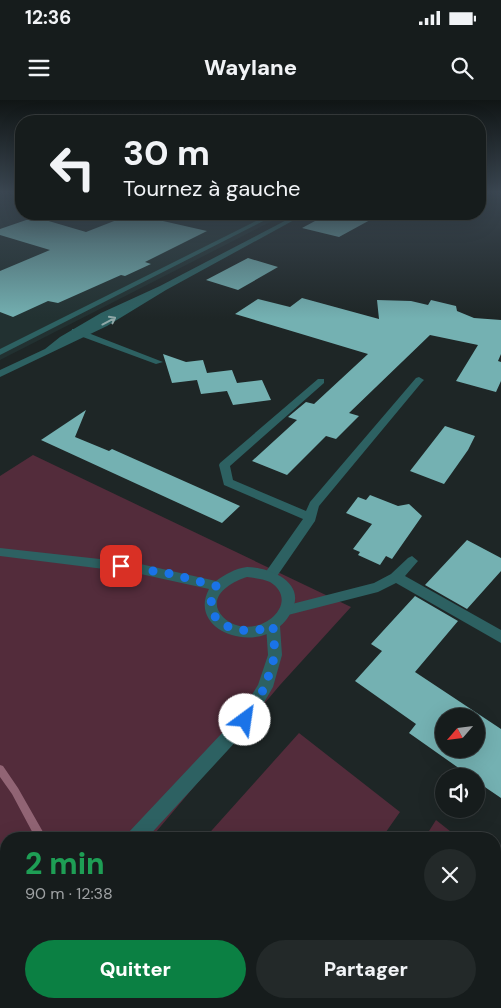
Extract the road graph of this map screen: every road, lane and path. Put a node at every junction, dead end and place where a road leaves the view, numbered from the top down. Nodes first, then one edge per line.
1 (234, 234) edge
2 (264, 234) edge
3 (79, 333) junction
4 (0, 352) edge
5 (159, 362) dead end
6 (0, 374) edge
7 (419, 380) dead end
8 (321, 381) dead end
9 (312, 518) junction
10 (0, 552) edge
11 (412, 561) dead end
12 (270, 576) junction
13 (396, 577) junction
14 (216, 586) junction
15 (288, 610) junction
16 (273, 626) junction
17 (501, 637) edge
18 (141, 832) edge

1 - 4 street
2 - 3 street
3 - 5 street
3 - 6 street
7 - 9 street
8 - 9 street
9 - 12 street
10 - 14 street
11 - 13 street
12 - 14 street
12 - 15 street
13 - 15 street
13 - 17 street
14 - 16 street
15 - 16 street
16 - 18 street

